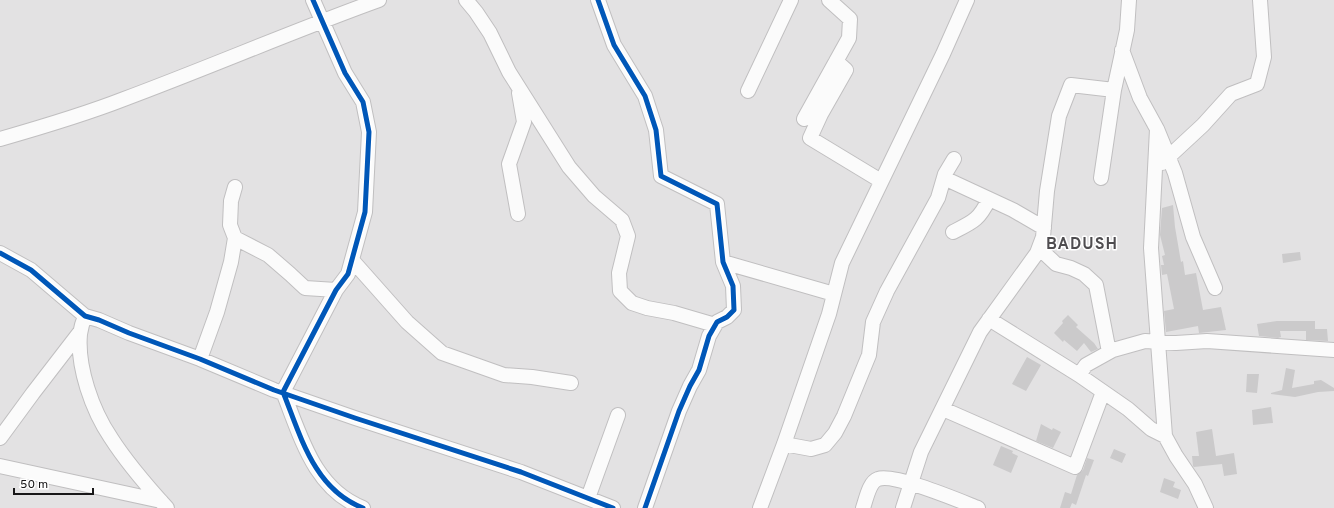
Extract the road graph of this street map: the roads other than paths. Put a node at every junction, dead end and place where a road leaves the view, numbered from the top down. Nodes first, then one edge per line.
1 (314, 0) edge
2 (379, 0) edge
3 (466, 0) edge
4 (598, 0) edge
5 (791, 0) edge
6 (967, 0) edge
7 (1129, 0) edge
8 (1260, 0) edge
9 (833, 1) edge
10 (322, 21) junction
11 (1122, 50) junction
12 (836, 61) junction
13 (518, 86) junction
14 (1114, 90) junction
15 (748, 91) dead end
16 (804, 119) dead end
17 (1157, 129) junction
18 (0, 139) edge
19 (1168, 158) junction
20 (954, 159) dead end
21 (1155, 169) junction
22 (944, 178) junction
23 (1101, 178) dead end
24 (881, 181) junction
25 (235, 187) dead end
26 (989, 199) junction
27 (518, 214) dead end
28 (1044, 228) junction
29 (953, 232) dead end
30 (234, 238) junction
31 (1039, 248) junction
32 (0, 253) edge
33 (352, 260) junction
34 (723, 262) junction
35 (1215, 288) dead end
36 (336, 290) junction
37 (834, 294) junction
38 (85, 316) junction
39 (989, 319) junction
40 (715, 325) junction
41 (80, 332) junction
42 (1158, 342) junction
43 (1334, 350) edge
44 (1109, 352) junction
45 (200, 359) junction
46 (1079, 375) junction
47 (571, 383) dead end
48 (283, 392) junction
49 (1103, 392) junction
50 (943, 408) junction
51 (618, 415) dead end
52 (1165, 436) junction
53 (0, 438) edge
54 (784, 444) junction
55 (0, 466) edge
56 (911, 483) junction
57 (588, 498) junction
58 (164, 505) edge
59 (363, 508) edge
60 (613, 508) edge
61 (645, 508) edge
62 (760, 508) edge
63 (863, 508) edge
64 (903, 508) edge
65 (978, 508) edge
66 (1206, 508) edge

1 - 10 street
2 - 10 street
3 - 13 street
4 - 34 street
5 - 15 street
6 - 24 street
7 - 11 street
8 - 19 street
9 - 12 street
10 - 18 street
10 - 33 street
11 - 14 street
11 - 17 street
12 - 16 street
12 - 24 street
13 - 27 street
13 - 40 street
14 - 23 street
14 - 28 street
17 - 19 street
17 - 21 street
19 - 21 street
19 - 35 street
20 - 22 street
21 - 42 street
22 - 26 street
22 - 54 street
24 - 37 street
25 - 30 street
26 - 28 street
26 - 29 street
28 - 31 street
30 - 36 street
30 - 45 street
31 - 39 street
31 - 44 street
32 - 38 street
33 - 36 street
33 - 47 street
34 - 37 street
34 - 40 street
36 - 48 street
37 - 54 street
38 - 41 street
38 - 45 street
39 - 46 street
39 - 50 street
40 - 61 street
41 - 53 street
41 - 58 street
42 - 43 street
42 - 44 street
42 - 52 street
44 - 46 street
45 - 48 street
46 - 49 street
48 - 57 street
48 - 59 street
49 - 50 street
49 - 52 street
50 - 56 street
51 - 57 street
52 - 66 street
54 - 62 street
55 - 58 street
56 - 63 street
56 - 64 street
56 - 65 street
57 - 60 street

